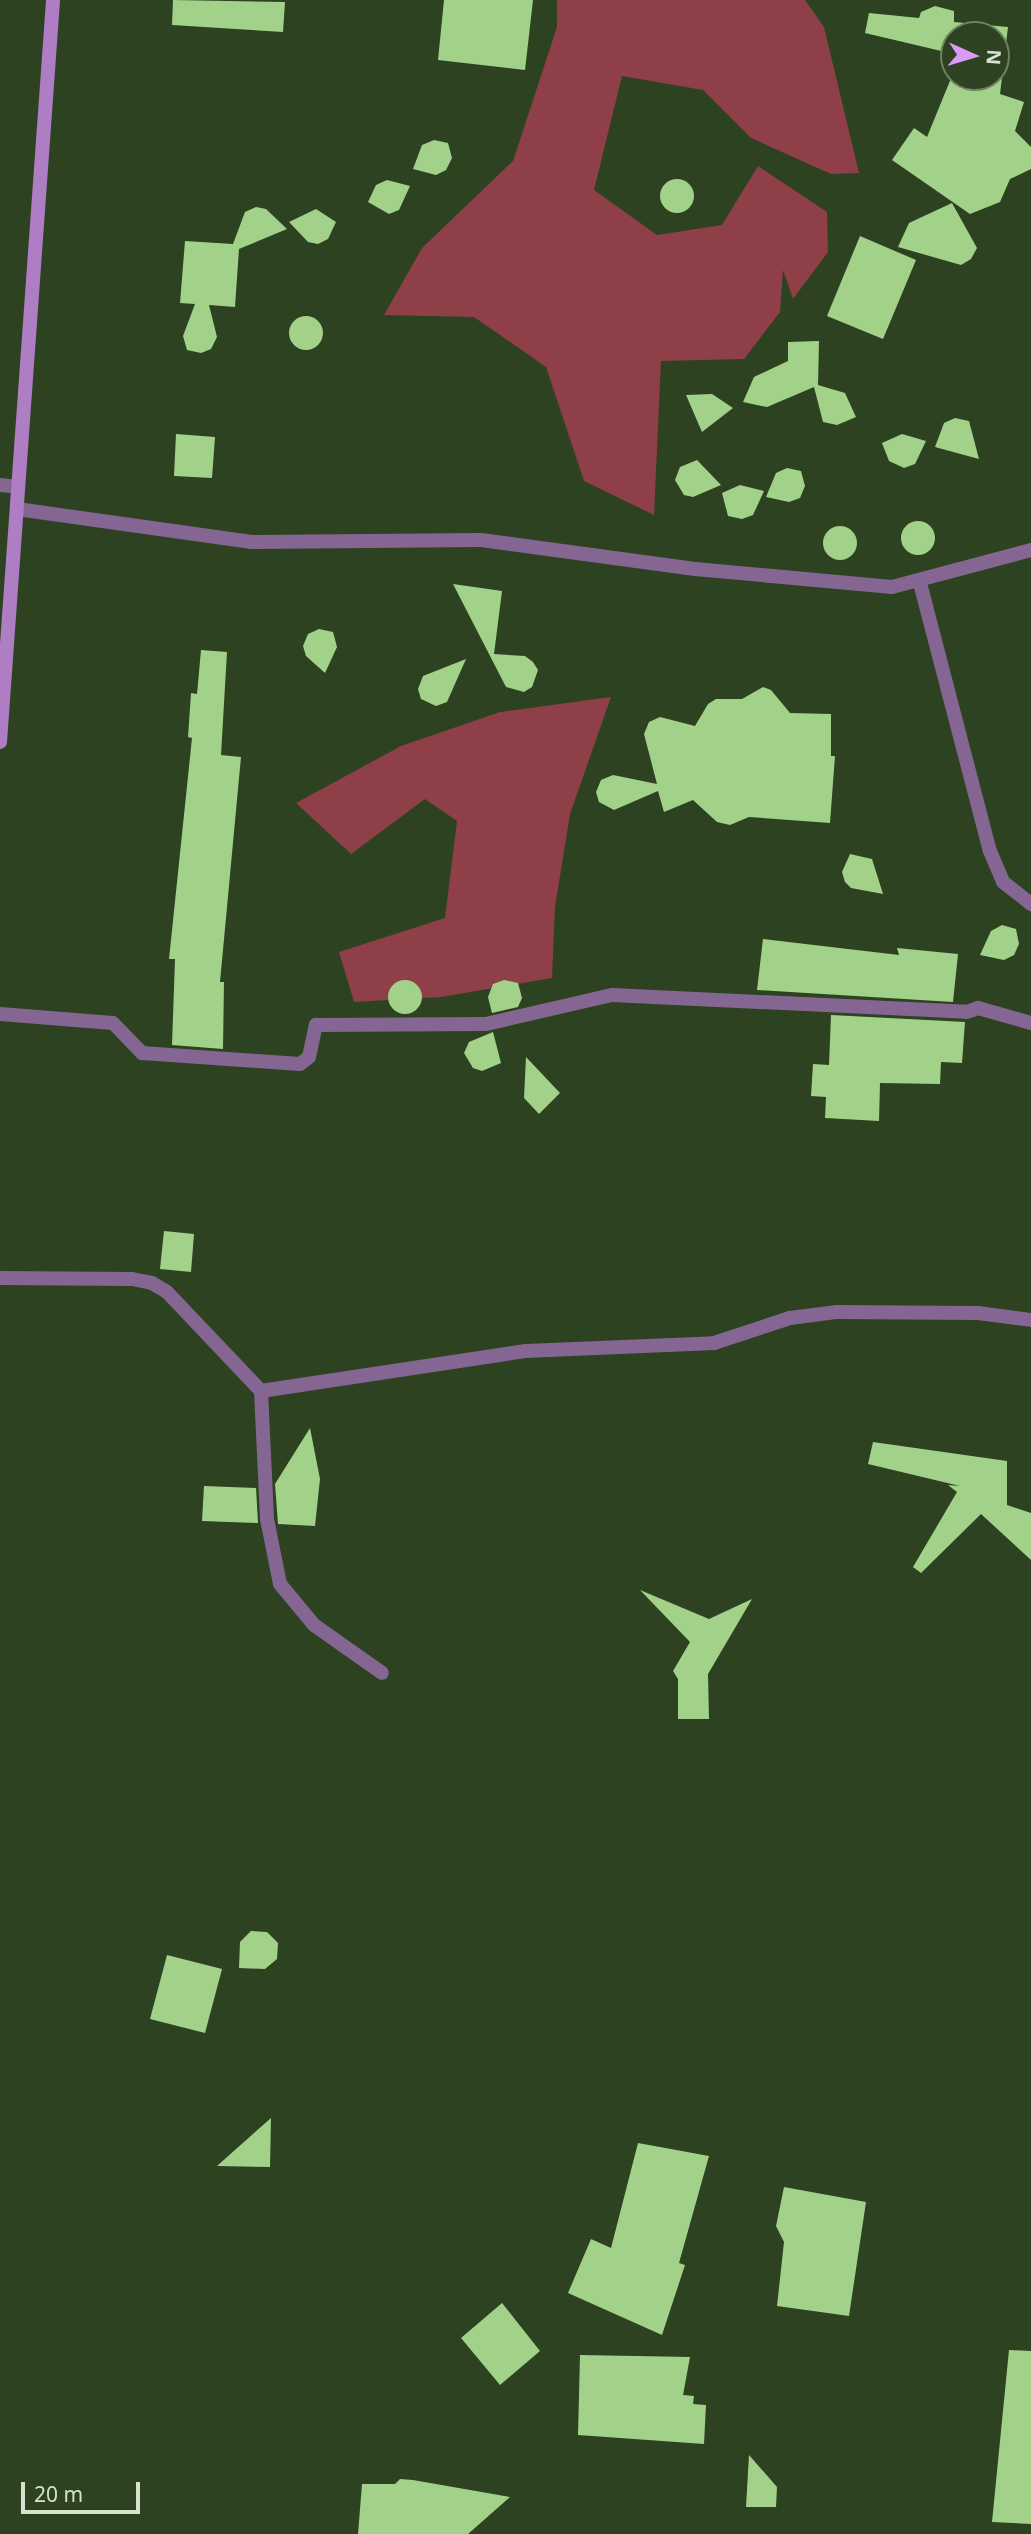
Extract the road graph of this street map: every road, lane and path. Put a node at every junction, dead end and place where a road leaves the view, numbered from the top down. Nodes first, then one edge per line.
1 (53, 0) edge
2 (0, 485) edge
3 (18, 487) junction
4 (16, 509) junction
5 (1031, 550) edge
6 (920, 583) junction
7 (0, 742) edge
8 (1031, 904) edge
9 (0, 1014) edge
10 (1031, 1023) edge
11 (0, 1278) edge
12 (1031, 1320) edge
13 (261, 1391) junction
14 (382, 1673) dead end

1 - 3 street
2 - 3 street
3 - 4 street
4 - 6 street
4 - 7 street
5 - 6 street
6 - 8 street
9 - 10 street
11 - 13 street
12 - 13 street
13 - 14 street

